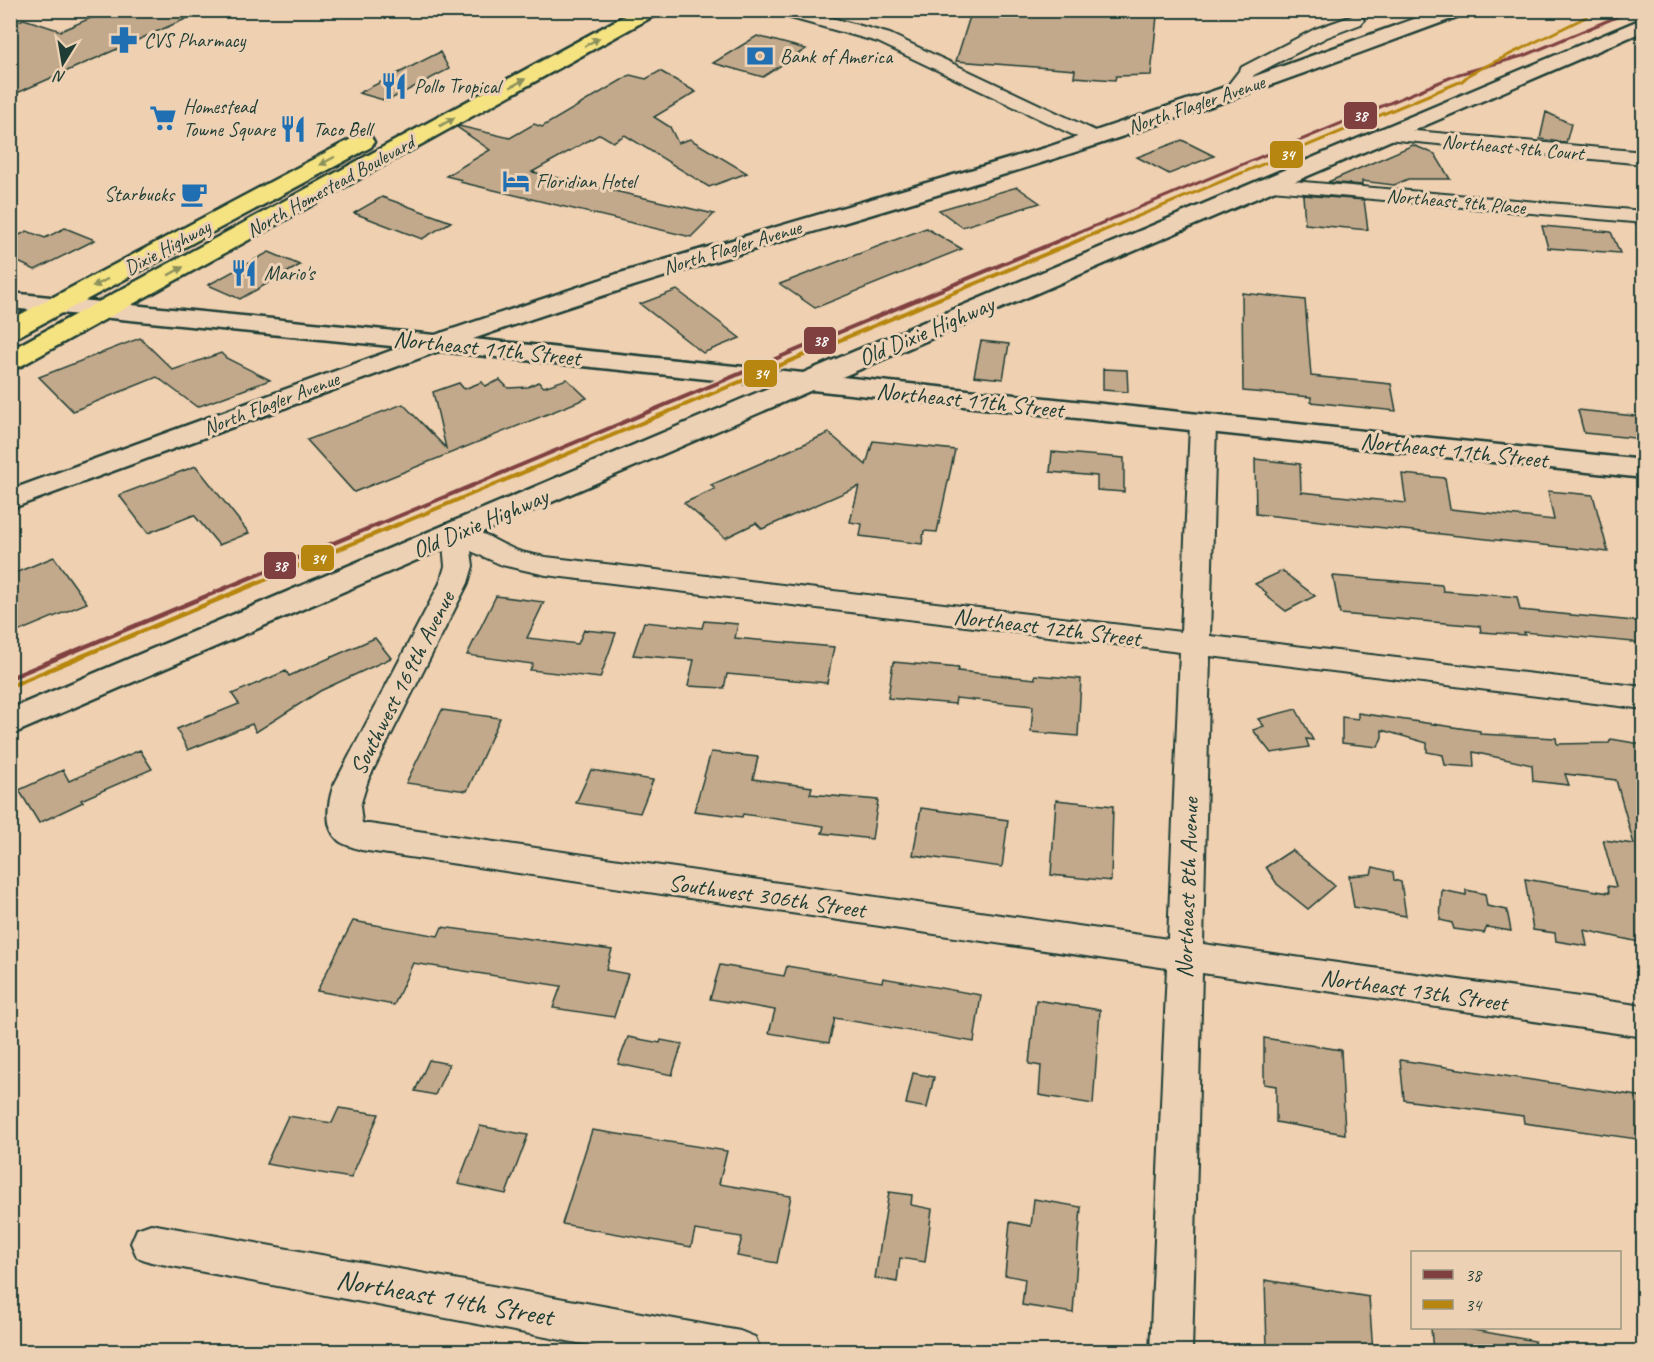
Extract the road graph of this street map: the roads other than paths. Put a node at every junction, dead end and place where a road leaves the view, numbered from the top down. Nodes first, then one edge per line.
1 (650, 10) edge
2 (782, 10) edge
3 (1458, 10) edge
4 (601, 15) dead end
5 (1355, 20) dead end
6 (1644, 24) edge
7 (469, 85) dead end
8 (1230, 94) junction
9 (1383, 135) junction
10 (1095, 138) junction
11 (416, 139) junction
12 (1644, 158) edge
13 (1268, 185) junction
14 (1644, 217) edge
15 (10, 300) edge
16 (60, 304) junction
17 (106, 309) junction
18 (10, 331) edge
19 (436, 343) junction
20 (891, 346) junction
21 (10, 361) edge
22 (807, 382) junction
23 (916, 394) junction
24 (1203, 425) junction
25 (1644, 469) edge
26 (10, 500) edge
27 (456, 533) junction
28 (1194, 644) junction
29 (1644, 698) edge
30 (10, 723) edge
31 (349, 831) joint
32 (1185, 957) junction
33 (1644, 1022) edge
34 (151, 1243) dead end
35 (740, 1352) edge
36 (1171, 1352) edge

11 -> 1 highway, North Homestead Boulevard
2 - 10 street
3 - 8 street, North Flagler Avenue
4 - 7 highway
5 - 8 street
6 - 9 street, Old Dixie Highway
8 - 10 street, North Flagler Avenue
9 - 12 street, Northeast 9th Court
9 - 13 street, Old Dixie Highway
10 - 19 street, North Flagler Avenue
11 -> 16 highway, Dixie Highway
17 -> 11 highway, North Homestead Boulevard
13 - 14 street, Northeast 9th Place
13 - 20 street, Old Dixie Highway
15 - 16 street, Northeast 11th Street
16 - 17 street, Northeast 11th Street
16 - 18 highway, Dixie Highway
17 - 19 street, Northeast 11th Street
17 - 21 highway, North Homestead Boulevard
19 - 22 street, Northeast 11th Street
19 - 26 street, North Flagler Avenue
20 - 22 street, Old Dixie Highway
20 - 23 street
22 - 23 street, Northeast 11th Street
22 - 27 street, Old Dixie Highway
23 - 24 street, Northeast 11th Street
24 - 25 street, Northeast 11th Street
24 - 28 street, Northeast 8th Avenue
27 - 28 street, Northeast 12th Street
27 - 30 street, Old Dixie Highway
27 - 31 street, Southwest 169th Avenue
28 - 29 street, Northeast 12th Street
28 - 32 street, Northeast 8th Avenue
31 - 32 street, Southwest 306th Street
32 - 33 street, Northeast 13th Street
32 - 36 street, Northeast 8th Avenue
34 - 35 street, Northeast 14th Street

